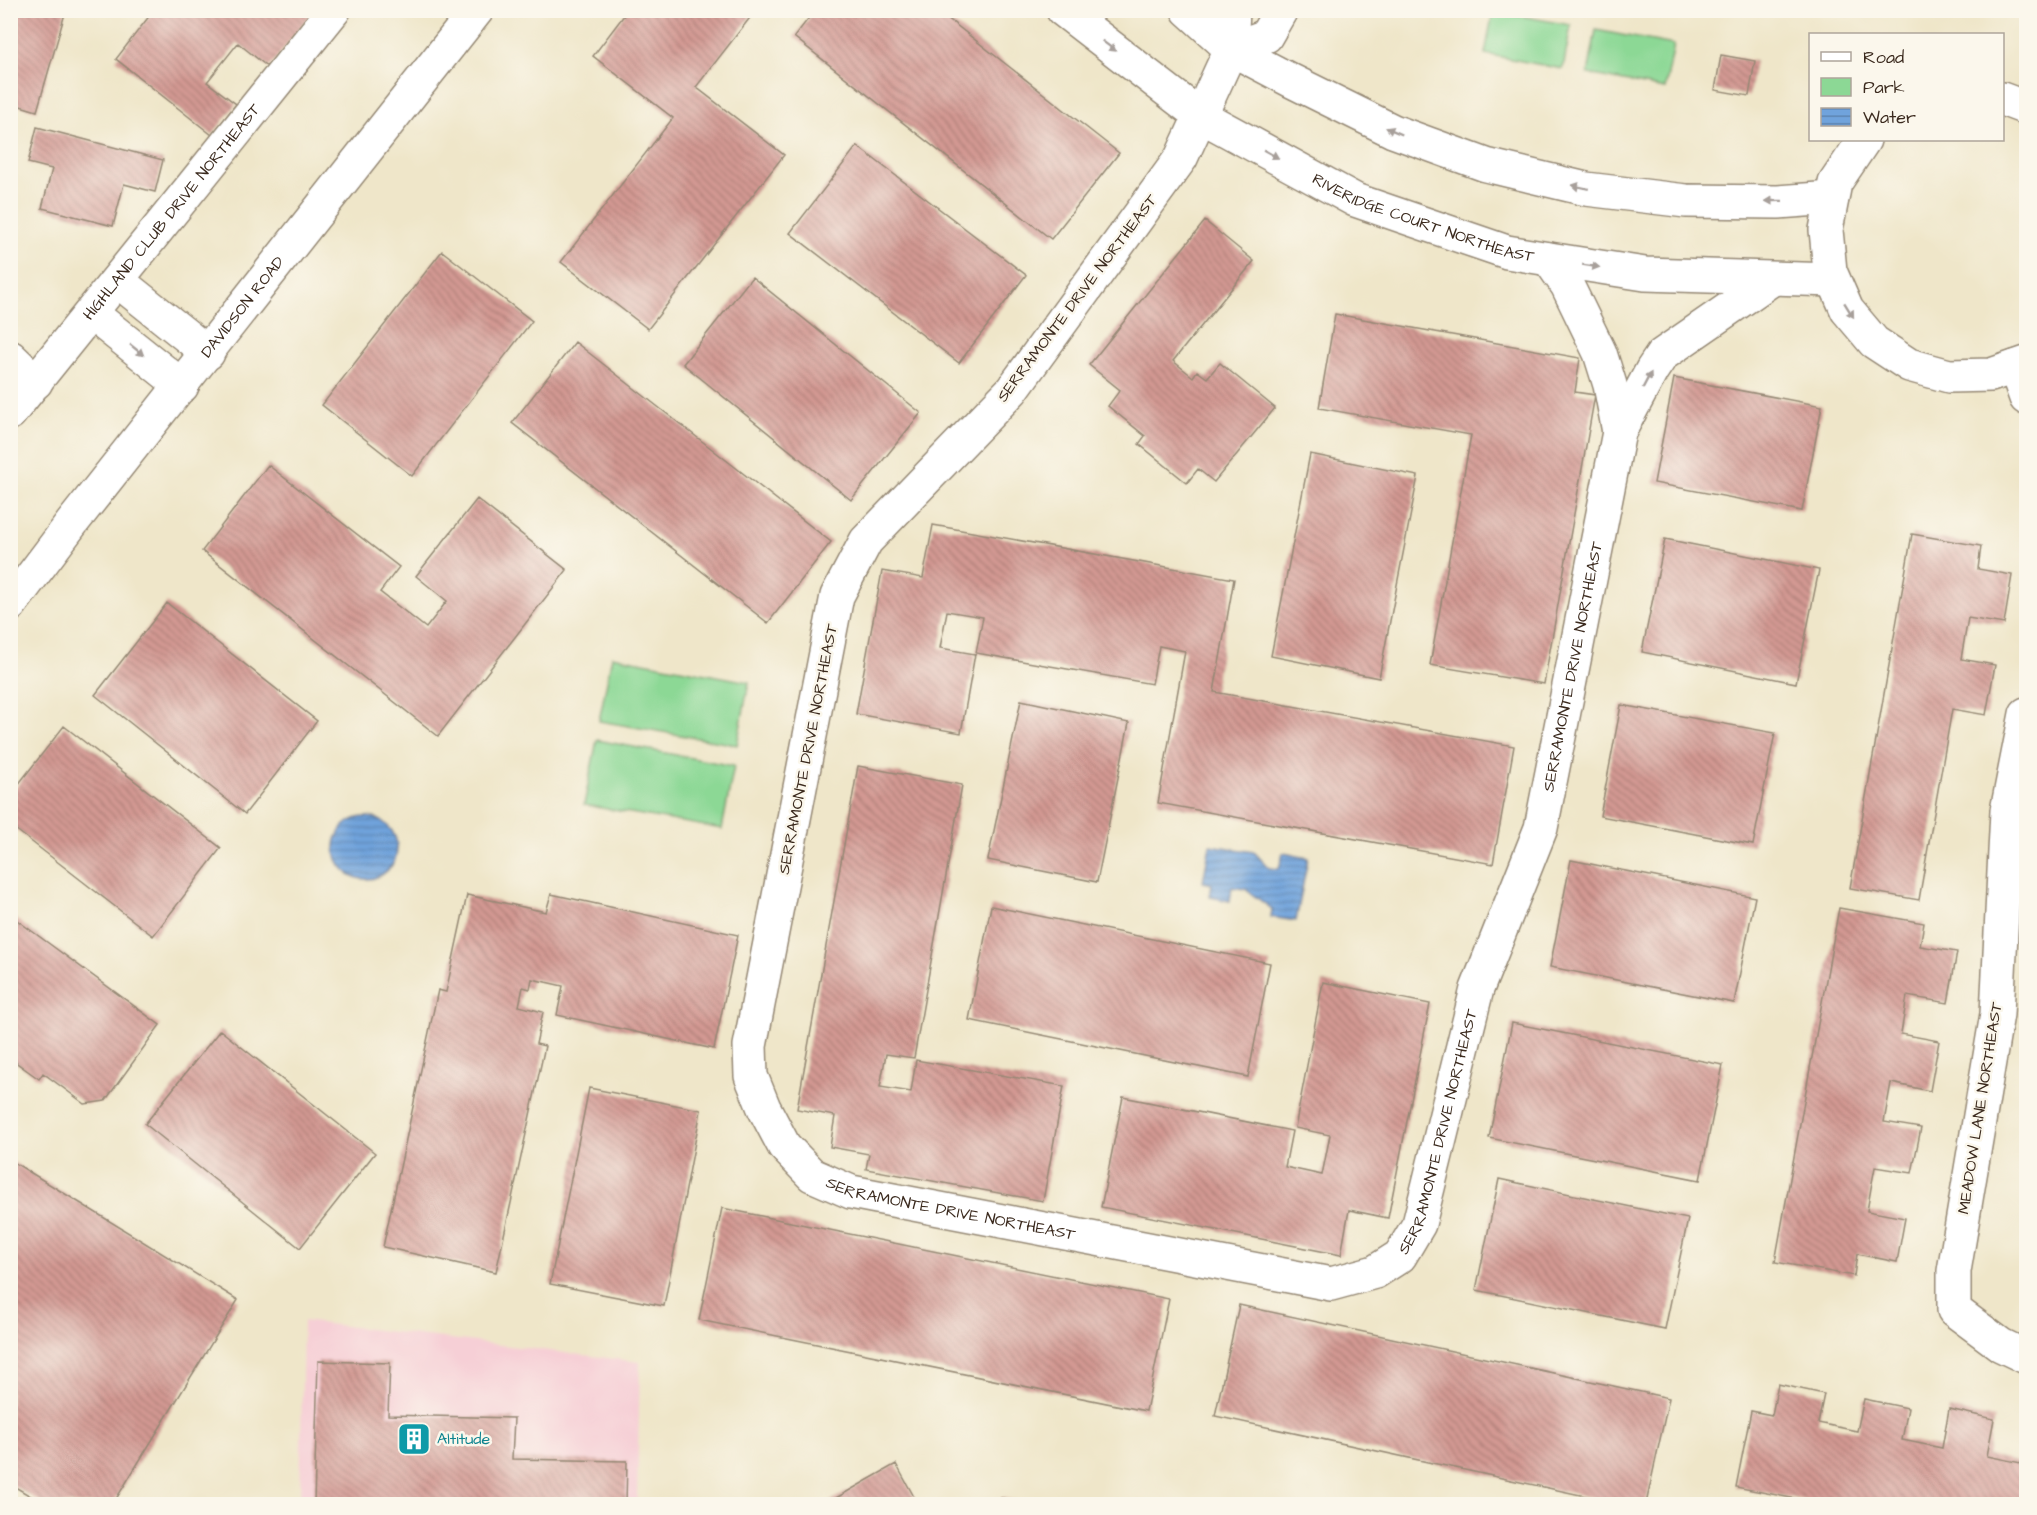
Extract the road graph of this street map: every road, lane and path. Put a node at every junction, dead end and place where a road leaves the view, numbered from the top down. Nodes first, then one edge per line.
1 (334, 10) edge
2 (477, 10) edge
3 (1063, 10) edge
4 (1188, 10) edge
5 (1233, 10) edge
6 (1281, 10) edge
7 (1231, 49) junction
8 (2004, 100) edge
9 (2026, 108) edge
10 (1199, 115) junction
11 (1863, 141) edge
12 (1832, 198) junction
13 (1549, 259) junction
14 (1772, 279) junction
15 (1833, 280) junction
16 (118, 281) junction
17 (92, 314) junction
18 (208, 353) junction
19 (10, 357) edge
20 (2021, 365) edge
21 (36, 382) junction
22 (182, 386) junction
23 (2026, 398) edge
24 (10, 413) edge
25 (1619, 432) junction
26 (10, 605) edge
27 (2026, 714) edge
28 (2026, 1357) edge

1 - 16 street, HIGHLAND CLUB DRIVE NORTHEAST
2 - 18 street, DAVIDSON ROAD
3 -> 10 street, RIVERIDGE COURT NORTHEAST
4 - 7 street
5 - 7 street
6 - 7 street
7 - 10 street, SERRAMONTE DRIVE NORTHEAST
12 -> 7 street
8 - 9 street
10 -> 13 street, RIVERIDGE COURT NORTHEAST
10 - 25 street, SERRAMONTE DRIVE NORTHEAST
11 - 12 street
12 - 15 street
13 -> 14 street, RIVERIDGE COURT NORTHEAST
13 - 25 street, SERRAMONTE DRIVE NORTHEAST
14 - 15 street, RIVERIDGE COURT NORTHEAST
25 -> 14 street, SERRAMONTE DRIVE NORTHEAST
15 -> 20 street
16 - 17 street, HIGHLAND CLUB DRIVE NORTHEAST
16 - 18 street
17 - 21 street, HIGHLAND CLUB DRIVE NORTHEAST
17 -> 22 street
18 - 22 street, DAVIDSON ROAD
19 - 21 street
20 - 23 street
21 - 24 street, HIGHLAND CLUB DRIVE NORTHEAST
22 - 26 street, DAVIDSON ROAD
27 - 28 street, MEADOW LANE NORTHEAST

